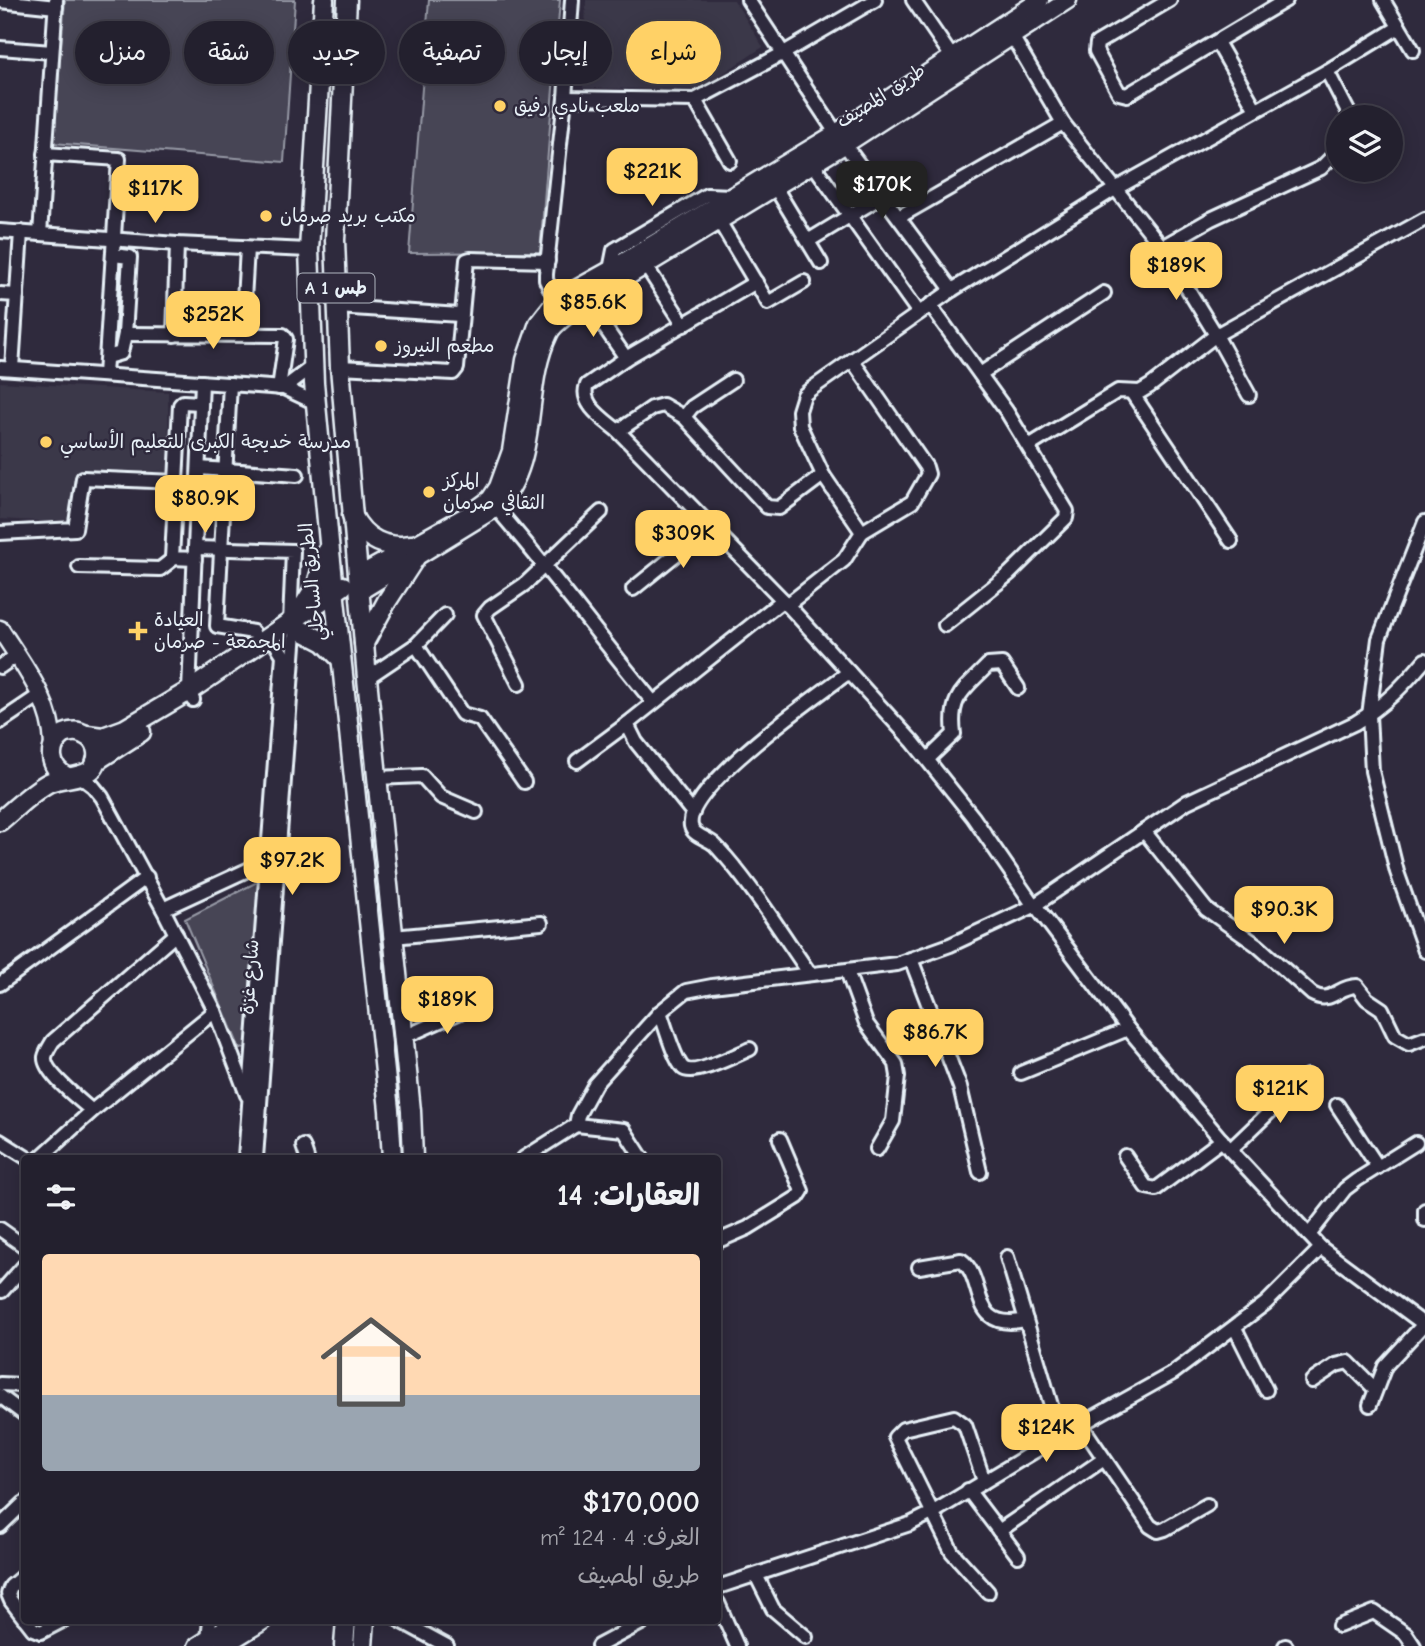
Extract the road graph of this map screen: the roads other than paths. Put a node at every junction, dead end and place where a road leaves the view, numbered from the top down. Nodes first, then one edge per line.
1 (324, 0) edge
2 (347, 0) edge
3 (572, 0) edge
4 (748, 0) edge
5 (914, 0) edge
6 (1040, 0) edge
7 (1068, 0) edge
8 (1170, 0) edge
9 (1286, 0) edge
10 (1383, 0) edge
11 (0, 1) edge
12 (870, 1) edge
13 (56, 4) edge
14 (1399, 27) junction
15 (1012, 36) junction
16 (1217, 42) junction
17 (0, 48) edge
18 (1413, 50) dead end
19 (52, 52) junction
20 (782, 54) junction
21 (952, 57) junction
22 (1327, 71) junction
23 (565, 98) junction
24 (695, 100) junction
25 (1345, 105) edge
26 (1256, 110) junction
27 (1063, 122) junction
28 (841, 138) junction
29 (45, 154) junction
30 (730, 161) dead end
31 (1326, 163) edge
32 (813, 164) junction
33 (775, 187) junction
34 (1115, 189) junction
35 (884, 195) junction
36 (851, 216) junction
37 (899, 217) junction
38 (1425, 219) edge
39 (719, 221) junction
40 (0, 231) edge
41 (21, 232) junction
42 (40, 234) junction
43 (114, 239) junction
44 (808, 242) junction
45 (177, 244) junction
46 (1162, 247) junction
47 (247, 248) junction
48 (309, 250) junction
49 (113, 255) junction
50 (548, 261) junction
51 (821, 263) dead end
52 (646, 265) junction
53 (755, 282) junction
54 (804, 282) dead end
55 (952, 289) junction
56 (1104, 293) dead end
57 (0, 294) edge
58 (17, 295) junction
59 (556, 300) junction
60 (587, 302) junction
61 (930, 305) junction
62 (337, 307) junction
63 (919, 313) junction
64 (460, 315) junction
65 (684, 325) junction
66 (125, 334) junction
67 (242, 334) junction
68 (174, 335) junction
69 (1216, 335) junction
70 (107, 357) junction
71 (626, 358) junction
72 (852, 360) junction
73 (313, 366) junction
74 (340, 367) junction
75 (6, 368) edge
76 (980, 374) junction
77 (105, 375) junction
78 (733, 380) dead end
79 (202, 382) junction
80 (230, 384) junction
81 (281, 388) junction
82 (1132, 393) junction
83 (1249, 394) dead end
84 (201, 403) junction
85 (316, 403) junction
86 (684, 417) junction
87 (618, 431) junction
88 (1029, 446) junction
89 (199, 468) junction
90 (225, 470) junction
91 (297, 475) dead end
92 (823, 475) junction
93 (176, 482) junction
94 (496, 508) junction
95 (601, 512) dead end
96 (352, 514) junction
97 (1425, 522) edge
98 (711, 526) junction
99 (862, 532) junction
100 (0, 533) edge
101 (1231, 541) dead end
102 (329, 542) junction
103 (221, 549) junction
104 (414, 552) junction
105 (195, 554) junction
106 (173, 559) junction
107 (546, 565) junction
108 (79, 567) dead end
109 (358, 584) junction
110 (633, 589) dead end
111 (336, 598) junction
112 (785, 603) junction
113 (445, 615) dead end
114 (945, 625) dead end
115 (295, 628) junction
116 (0, 629) edge
117 (253, 632) dead end
118 (364, 643) junction
119 (276, 644) junction
120 (416, 645) junction
121 (17, 656) junction
122 (341, 659) junction
123 (1425, 660) edge
124 (0, 667) edge
125 (849, 672) junction
126 (367, 678) junction
127 (519, 684) dead end
128 (1018, 688) dead end
129 (190, 695) junction
130 (43, 701) junction
131 (653, 702) junction
132 (1369, 715) junction
133 (0, 722) edge
134 (627, 724) junction
135 (83, 734) junction
136 (52, 752) junction
137 (928, 759) junction
138 (577, 761) dead end
139 (96, 763) junction
140 (74, 777) junction
141 (377, 778) junction
142 (524, 782) dead end
143 (102, 797) junction
144 (0, 812) edge
145 (476, 812) dead end
146 (693, 813) junction
147 (0, 821) edge
148 (1144, 831) junction
149 (267, 861) junction
150 (147, 877) junction
151 (1034, 906) junction
152 (163, 909) junction
153 (541, 923) dead end
154 (176, 934) junction
155 (393, 937) junction
156 (1425, 951) edge
157 (911, 959) junction
158 (847, 971) junction
159 (810, 974) junction
160 (0, 984) edge
161 (476, 1005) dead end
162 (215, 1011) junction
163 (660, 1012) junction
164 (1128, 1029) junction
165 (404, 1037) junction
166 (1425, 1038) edge
167 (750, 1049) dead end
168 (1021, 1073) dead end
169 (1307, 1076) dead end
170 (248, 1098) junction
171 (1337, 1105) dead end
172 (260, 1106) junction
173 (92, 1111) junction
174 (576, 1125) junction
175 (780, 1139) dead end
176 (0, 1141) edge
177 (1416, 1143) dead end
178 (1226, 1145) junction
179 (877, 1149) dead end
180 (22, 1155) edge
181 (43, 1155) edge
182 (245, 1155) edge
183 (256, 1155) edge
184 (391, 1155) edge
185 (413, 1155) edge
186 (529, 1155) edge
187 (640, 1155) edge
188 (1125, 1156) dead end
189 (1378, 1167) junction
190 (981, 1172) dead end
191 (1425, 1210) edge
192 (1425, 1220) edge
193 (0, 1229) edge
194 (1309, 1235) junction
195 (721, 1240) edge
196 (21, 1244) edge
197 (1321, 1248) junction
198 (1007, 1257) dead end
199 (919, 1267) dead end
200 (21, 1269) edge
201 (2, 1291) edge
202 (1026, 1320) junction
203 (1424, 1325) edge
204 (1235, 1328) junction
205 (1312, 1381) dead end
206 (0, 1384) edge
207 (21, 1385) edge
208 (1376, 1389) junction
209 (1266, 1390) dead end
210 (0, 1396) edge
211 (1370, 1405) dead end
212 (21, 1413) edge
213 (1082, 1426) junction
214 (1060, 1436) junction
215 (1104, 1459) junction
216 (984, 1481) junction
217 (968, 1490) junction
218 (1207, 1504) dead end
219 (21, 1505) edge
220 (932, 1513) junction
221 (3, 1517) edge
222 (999, 1531) junction
223 (1018, 1556) dead end
224 (756, 1575) junction
225 (21, 1578) edge
226 (721, 1586) edge
227 (988, 1592) dead end
228 (721, 1610) edge
229 (21, 1614) edge
230 (29, 1624) edge
231 (56, 1624) edge
232 (209, 1624) edge
233 (251, 1624) edge
234 (345, 1624) edge
235 (365, 1624) edge
236 (406, 1624) edge
237 (639, 1624) edge
238 (1339, 1626) dead end
239 (231, 1630) edge
240 (806, 1637) dead end
241 (202, 1643) edge
242 (344, 1646) edge
243 (363, 1646) edge
244 (447, 1646) edge
245 (598, 1646) edge
246 (737, 1646) edge
247 (1414, 1646) edge

1 - 48 highway, الطريق الساحلي / A 1 طس
2 - 62 highway, A 1 طس
3 - 23 street
4 - 20 street
5 - 21 street
6 - 21 main road, طريق المصيف
7 - 15 main road, طريق المصيف
8 - 16 street
9 - 16 street
10 - 14 street
11 - 13 street
12 - 20 street
13 - 19 street
14 - 18 street
14 - 22 street
15 - 27 street
15 - 28 main road, طريق المصيف
16 - 26 street
17 - 19 street
19 - 29 street
20 - 24 street
20 - 28 street
21 - 28 main road, طريق المصيف
22 - 25 street
22 - 26 street
23 - 24 street
23 - 50 street
24 - 30 street
26 - 34 street
27 - 34 street
27 - 37 street
28 - 32 main road, طريق المصيف
28 - 35 street
28 - 59 main road, طريق المصيف
29 - 42 street
29 - 43 street
31 - 46 street
32 - 33 main road, طريق المصيف
32 - 36 street
33 - 39 main road, طريق المصيف
33 - 44 street
34 - 46 street
34 - 55 street
35 - 36 street
35 - 37 street
36 - 44 street
36 - 63 street
37 - 55 street
38 - 69 street
39 - 52 main road, طريق المصيف
39 - 53 street
40 - 41 street
41 - 42 street
41 - 58 street
42 - 43 street
43 - 45 street
43 - 49 street
44 - 51 street
45 - 47 street
45 - 68 street
46 - 69 street
47 - 48 street
47 - 67 street
48 - 73 highway, الطريق الساحلي / A 1 طس
49 - 66 street
49 - 70 street
50 - 59 street
50 - 64 street
52 - 60 main road, طريق المصيف
52 - 65 street
53 - 54 street
53 - 65 street
55 - 61 street
56 - 76 street
57 - 58 street
58 - 75 street
59 - 104 main road, طريق المصيف
60 - 71 street
60 - 94 main road, طريق المصيف
61 - 63 street
61 - 76 street
62 - 64 street
62 - 74 highway, A 1 طس
63 - 72 street
64 - 74 street
65 - 71 street
66 - 68 street
66 - 70 street
67 - 68 street
67 - 81 street
69 - 82 street
69 - 83 street
70 - 77 street
71 - 87 street
72 - 92 street
72 - 99 street
73 - 81 street
73 - 85 highway, الطريق الساحلي / A 1 طس
74 - 96 highway, A 1 طس
75 - 77 street
76 - 88 street
77 - 79 street
78 - 86 street
79 - 80 street
79 - 84 street
80 - 81 street
80 - 90 street
81 - 85 street
82 - 88 street
82 - 101 street
84 - 89 street
84 - 93 street
85 - 102 highway, الطريق الساحلي / A 1 طس
86 - 87 street
86 - 92 street
87 - 98 street
88 - 114 street
89 - 90 street
89 - 105 street
90 - 91 street
90 - 103 street
92 - 99 street
93 - 100 street
93 - 106 street
94 - 104 main road, طريق المصيف
94 - 107 street
95 - 107 street
96 - 104 highway
96 - 109 highway, A 1 طس
97 - 132 street
98 - 110 street
98 - 112 street
99 - 112 street
102 - 111 highway, الطريق الساحلي / A 1 طس
102 - 115 highway
103 - 105 street
103 - 115 street, شارع غزة
103 - 117 street
104 - 109 main road, طريق المصيف
104 - 118 highway
105 - 106 street
105 - 129 street
106 - 108 street
107 - 127 street
107 - 131 street
109 - 111 highway
109 - 118 highway, A 1 طس
111 - 115 highway
111 - 122 highway, الطريق الساحلي / A 1 طس
112 - 125 street
112 - 131 street
113 - 120 street
115 - 119 highway
115 - 122 highway
115 - 129 highway
115 - 172 street, شارع غزة
116 - 121 main road
118 - 126 highway, A 1 طس
119 - 129 highway
119 - 149 street, شارع غزة
120 - 126 street
120 - 142 street
121 - 124 street
121 - 130 main road
122 - 184 highway, الطريق الساحلي / A 1 طس
123 - 132 street
125 - 137 street
125 - 146 street
126 - 141 highway, A 1 طس
128 - 137 street
129 - 135 highway
129 - 139 highway
130 - 133 street
130 - 135 main road
130 - 136 main road
131 - 134 street
132 - 148 street
132 - 156 street
134 - 138 street
134 - 146 street
135 - 136 highway
135 - 139 highway
136 - 140 highway
136 - 144 highway
137 - 151 street
139 - 140 highway
139 - 143 street
140 - 143 street
140 - 147 highway
141 - 145 street
141 - 155 highway, A 1 طس
143 - 150 street
146 - 159 street
148 - 151 street
148 - 166 street
149 - 152 street
149 - 170 street, شارع غزة
150 - 152 street
150 - 160 street
151 - 157 street
151 - 164 street
152 - 154 street
153 - 155 street
154 - 162 street
154 - 173 street
155 - 165 highway, A 1 طس
157 - 158 street
157 - 190 street
158 - 159 street
158 - 179 street
159 - 163 street
161 - 165 street
162 - 170 street
162 - 173 street
163 - 167 street
163 - 174 street
164 - 168 street
164 - 178 street
165 - 185 highway, A 1 طس
169 - 178 street
170 - 172 street
170 - 182 street, شارع غزة
171 - 189 street
172 - 183 street, شارع غزة
173 - 181 street
174 - 186 street
174 - 187 street
175 - 195 street
176 - 180 street
177 - 189 street
178 - 188 street
178 - 194 street
189 - 194 street
191 - 192 street
193 - 196 street
194 - 197 street
197 - 203 street
197 - 204 street
198 - 202 street
199 - 202 street
200 - 201 street
202 - 214 street
203 - 208 street
204 - 209 street
204 - 213 street
205 - 208 street
206 - 207 street
208 - 211 street
210 - 212 street
213 - 214 street
213 - 215 street
214 - 216 street
215 - 218 street
215 - 222 street
216 - 217 street
216 - 220 street
217 - 220 street
217 - 222 street
219 - 221 street
220 - 224 street
220 - 227 street
222 - 223 street
224 - 226 street
224 - 240 street
225 - 229 street
228 - 246 street
230 - 231 street
232 - 241 street
233 - 239 main road
234 - 242 highway
235 - 243 highway
236 - 244 street
237 - 245 street
238 - 247 street
239 - 241 main road

